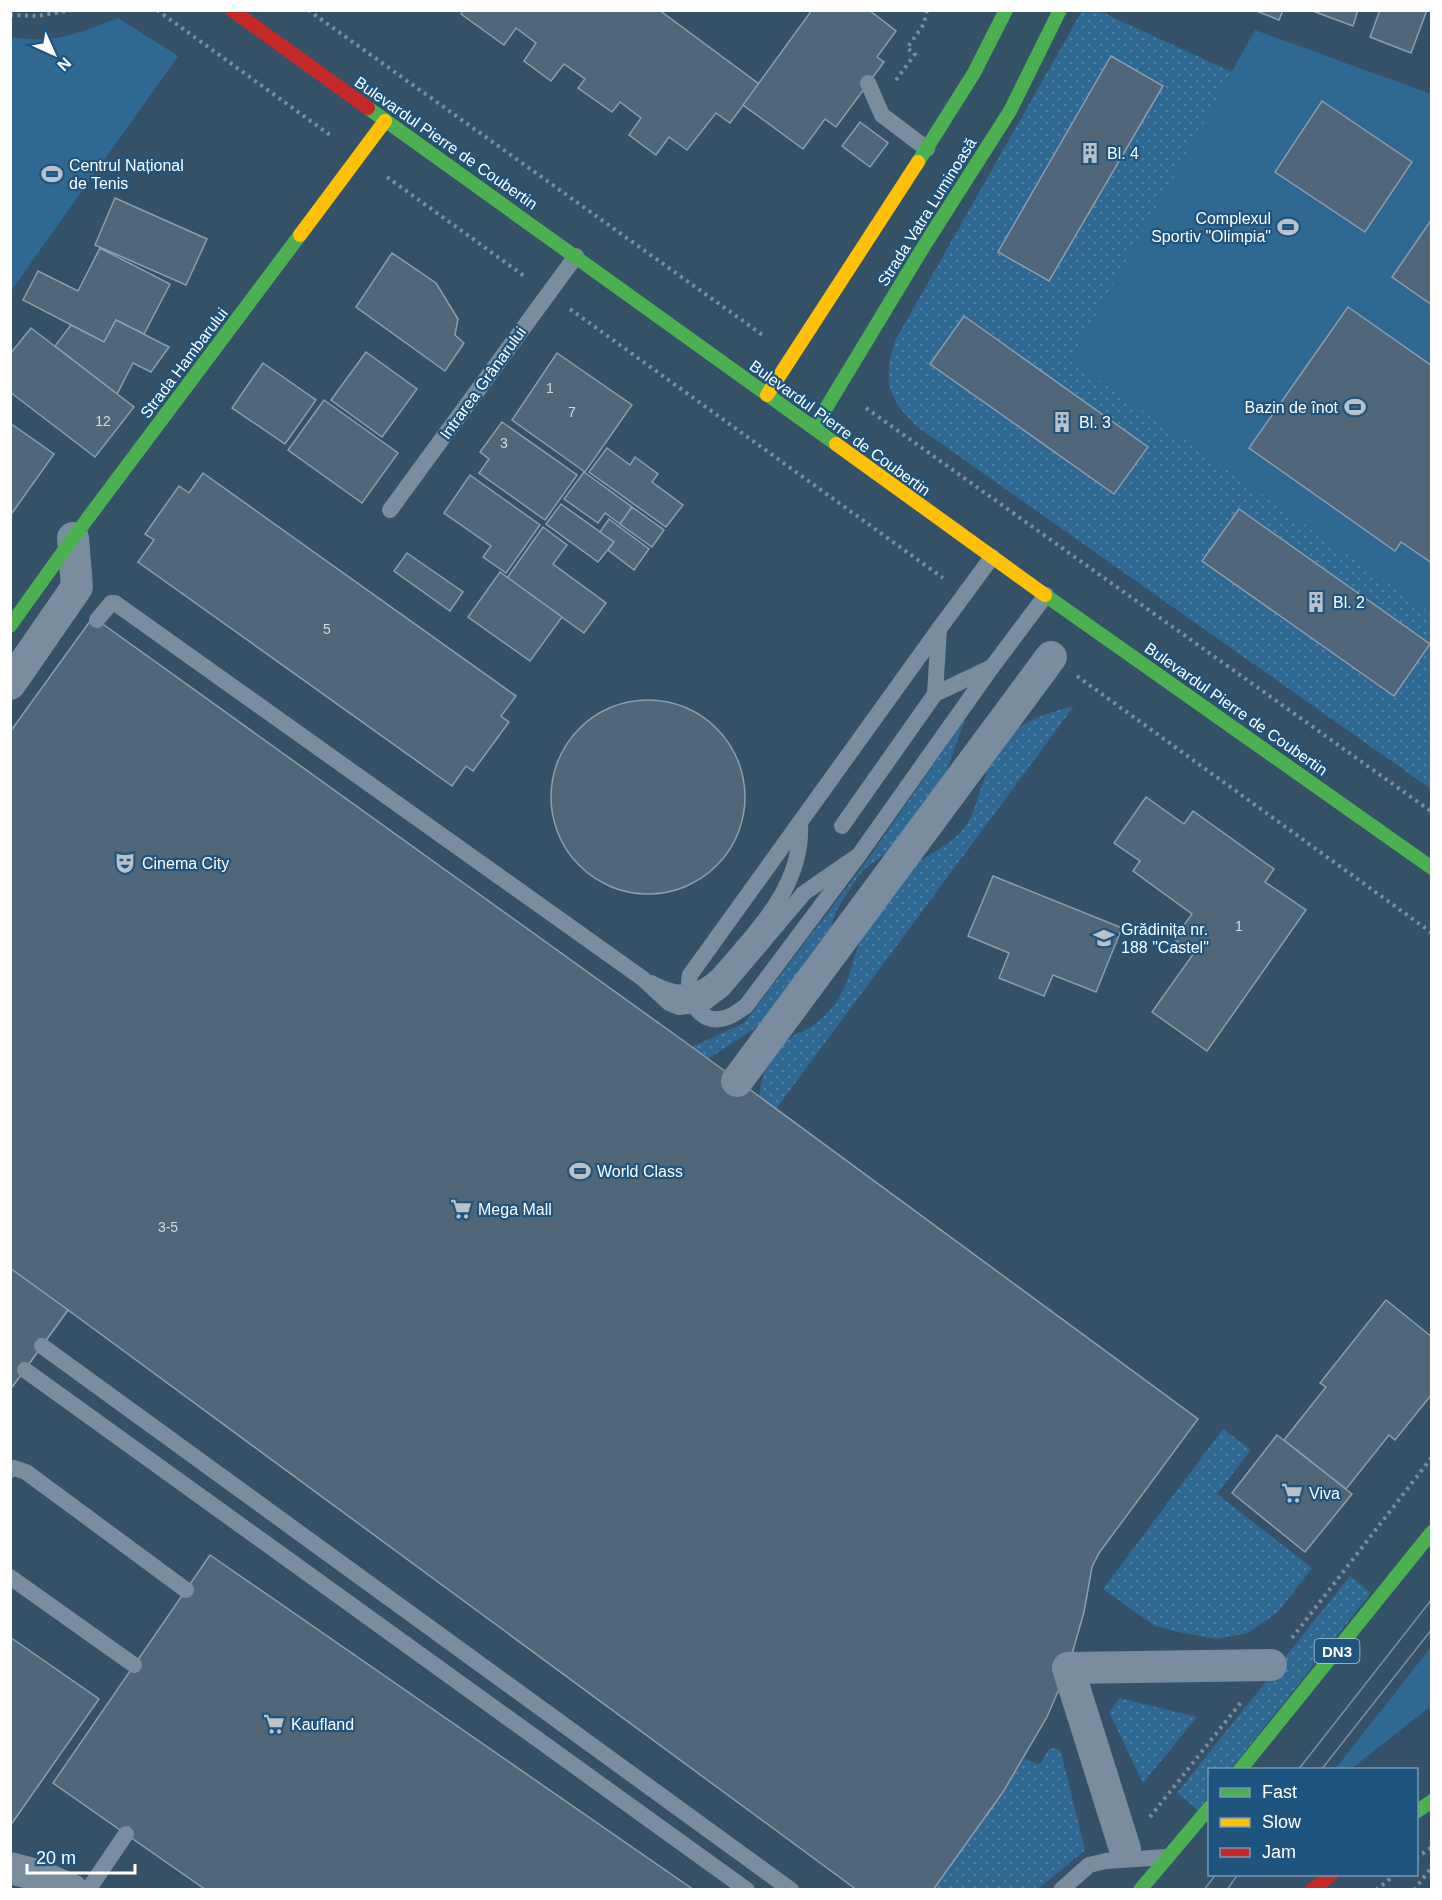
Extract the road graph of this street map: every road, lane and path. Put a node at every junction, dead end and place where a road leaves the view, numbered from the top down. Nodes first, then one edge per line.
1 (74, 10) edge
2 (158, 10) edge
3 (232, 10) edge
4 (308, 10) edge
5 (927, 10) edge
6 (1006, 10) edge
7 (1060, 10) edge
8 (10, 15) edge
9 (868, 83) dead end
10 (882, 115) junction
11 (385, 121) junction
12 (927, 149) junction
13 (359, 156) junction
14 (576, 256) junction
15 (549, 294) junction
16 (793, 356) junction
17 (837, 388) junction
18 (766, 395) junction
19 (813, 428) junction
20 (390, 510) dead end
21 (73, 538) junction
22 (992, 557) junction
23 (965, 595) junction
24 (1046, 596) junction
25 (97, 621) dead end
26 (10, 626) edge
27 (939, 629) junction
28 (1051, 657) joint
29 (992, 668) junction
30 (10, 684) edge
31 (935, 694) junction
32 (1431, 812) edge
33 (800, 822) junction
34 (842, 826) dead end
35 (859, 855) junction
36 (1431, 868) edge
37 (1431, 933) edge
38 (642, 978) junction
39 (693, 1006) junction
40 (738, 1080) dead end
41 (42, 1347) dead end
42 (25, 1370) dead end
43 (1431, 1457) edge
44 (10, 1470) edge
45 (1431, 1532) edge
46 (10, 1577) edge
47 (186, 1590) dead end
48 (134, 1665) dead end
49 (1271, 1665) junction
50 (1242, 1768) edge
51 (1431, 1802) edge
52 (1208, 1808) edge
53 (1418, 1811) edge
54 (126, 1834) dead end
55 (1431, 1847) edge
56 (1125, 1850) joint
57 (1168, 1857) junction
58 (1418, 1857) edge
59 (10, 1868) edge
60 (1431, 1868) edge
61 (1331, 1876) edge
62 (1395, 1876) edge
63 (72, 1890) edge
64 (88, 1890) edge
65 (747, 1890) edge
66 (790, 1890) edge
67 (1061, 1890) edge
68 (1140, 1890) edge
69 (1312, 1890) edge
70 (1376, 1890) edge
71 (1414, 1890) edge

1 - 8 path
2 - 13 path
3 - 11 street, Bulevardul Pierre de Coubertin
4 - 16 path
5 - 10 path
6 - 12 street, Strada Vatra Luminoasă
7 - 17 street, Strada Vatra Luminoasă
9 - 10 lane
10 - 12 lane
11 - 13 street, Strada Hambarului
11 - 14 street, Bulevardul Pierre de Coubertin
12 - 16 street, Strada Vatra Luminoasă
13 - 15 path
13 - 21 street, Strada Hambarului
14 - 15 lane, Intrarea Grânarului
14 - 18 street, Bulevardul Pierre de Coubertin
15 - 20 lane, Intrarea Grânarului
15 - 23 path
16 - 18 street, Strada Vatra Luminoasă
17 - 19 street, Strada Vatra Luminoasă
17 - 32 path
18 - 19 street, Bulevardul Pierre de Coubertin
19 - 22 street, Bulevardul Pierre de Coubertin
21 - 26 street, Strada Hambarului
21 - 30 street
22 - 23 lane
22 - 24 street, Bulevardul Pierre de Coubertin
23 - 27 lane
24 - 29 lane
24 - 36 street, Bulevardul Pierre de Coubertin
25 - 38 lane
27 - 31 lane
27 - 33 lane
28 - 37 path
28 - 40 street
29 - 31 lane
29 - 35 lane
31 - 34 lane
33 - 38 lane, bridge
33 - 39 lane
35 - 39 lane, bridge
35 - 39 lane
38 - 39 lane, bridge
41 - 66 lane
42 - 65 lane
43 - 49 path
44 - 47 lane
45 - 50 street, DN3
46 - 48 lane
49 - 56 path
49 - 56 street
51 - 53 street
52 - 57 street
54 - 64 lane
55 - 58 path
57 - 67 lane
57 - 68 street
59 - 63 street
60 - 71 path
61 - 69 street
62 - 70 path

